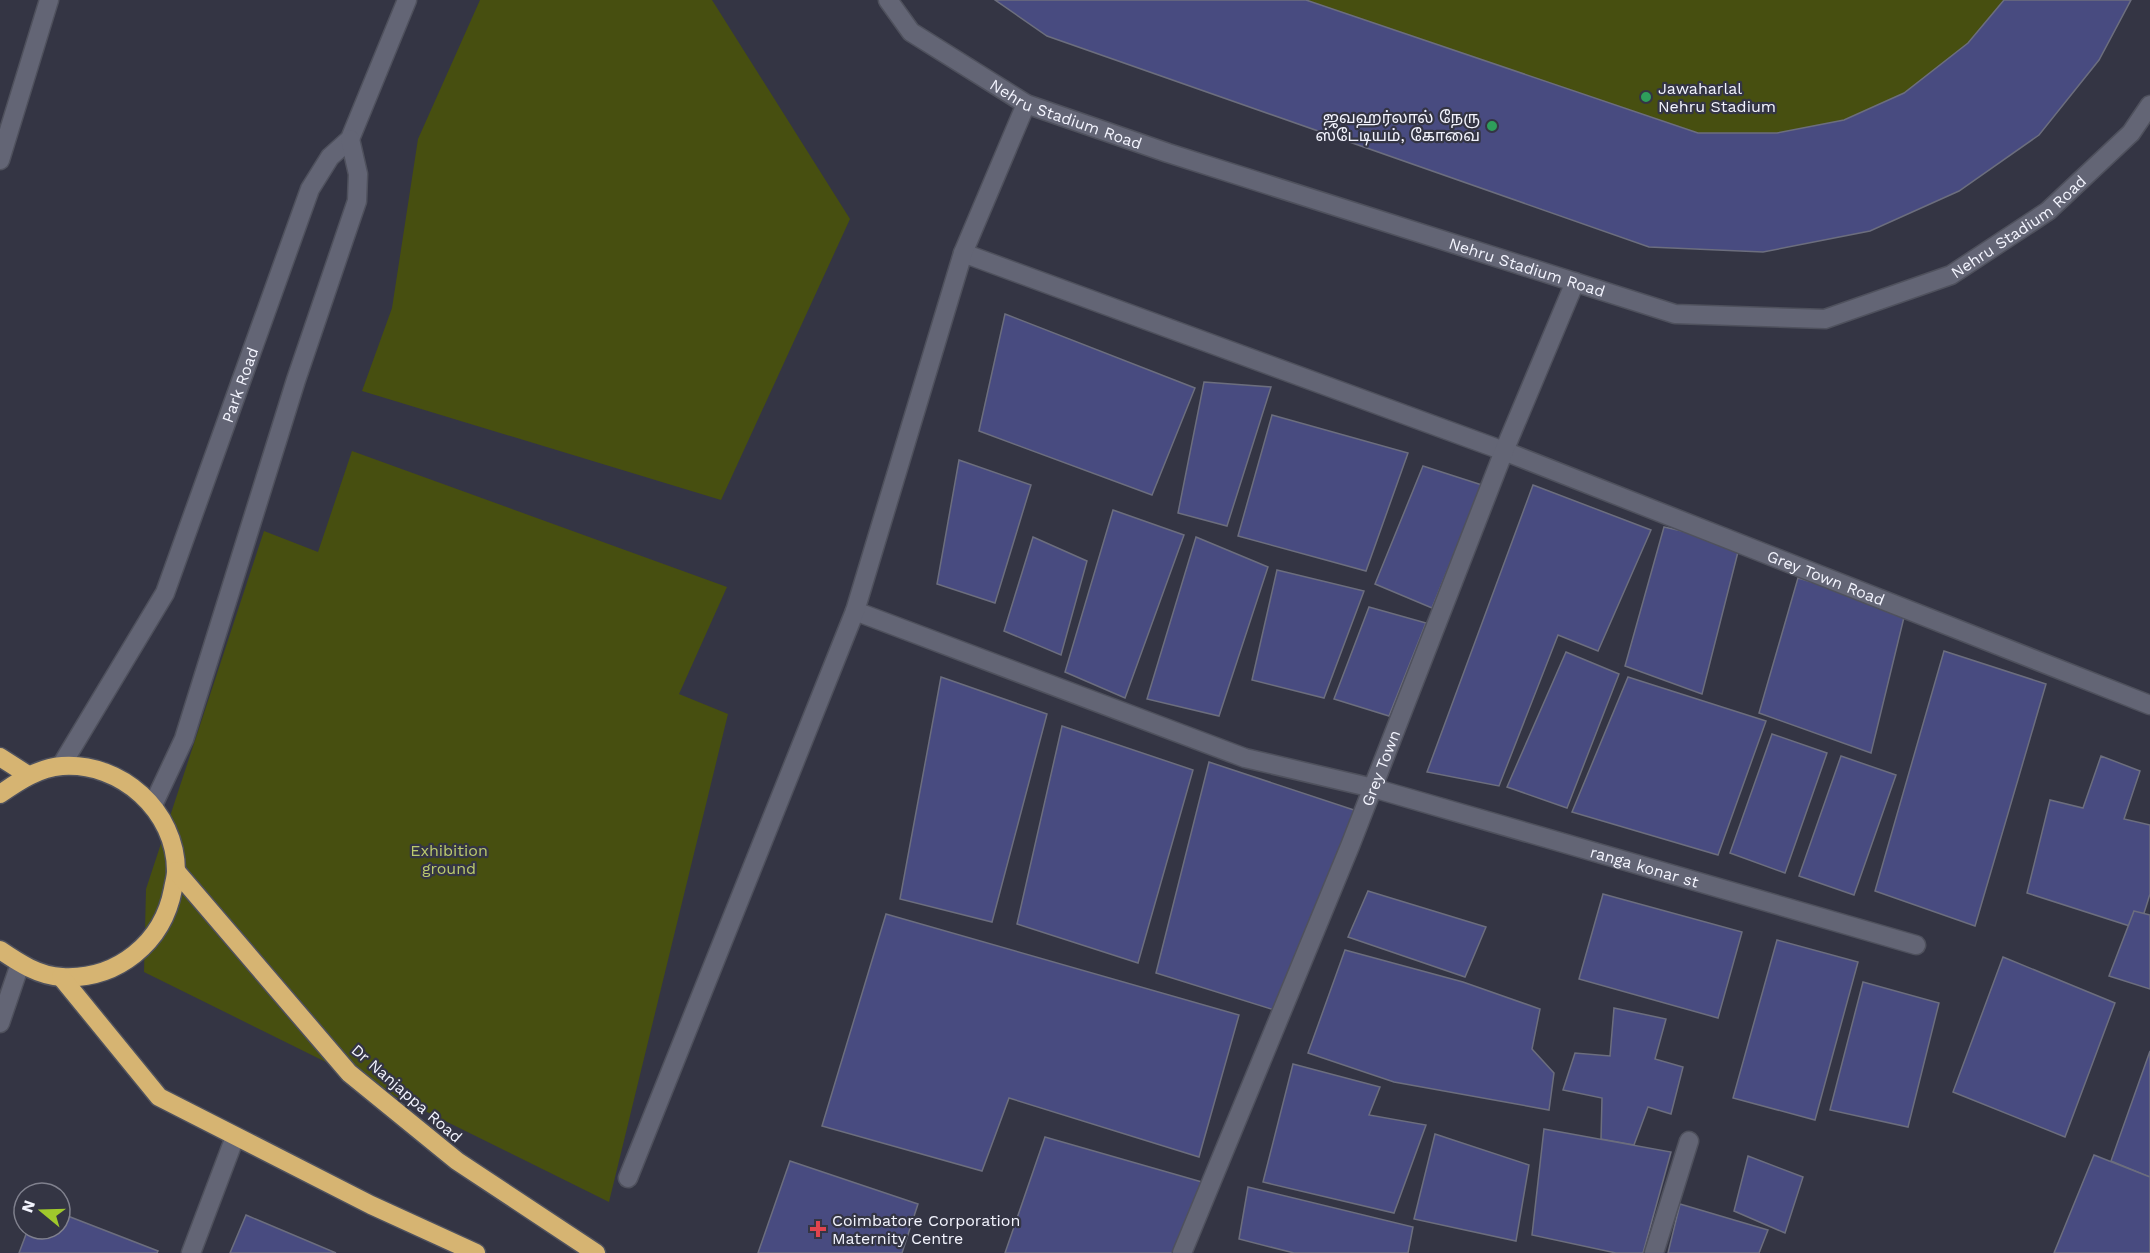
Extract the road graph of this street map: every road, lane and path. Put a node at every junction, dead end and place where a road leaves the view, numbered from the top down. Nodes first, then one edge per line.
1 (49, 0) edge
2 (407, 0) edge
3 (888, 0) edge
4 (1026, 104) junction
5 (2150, 105) edge
6 (350, 139) junction
7 (0, 160) edge
8 (963, 253) junction
9 (1575, 282) junction
10 (1504, 451) junction
11 (855, 611) junction
12 (2150, 705) edge
13 (0, 757) edge
14 (61, 766) junction
15 (28, 775) junction
16 (1373, 788) junction
17 (0, 794) edge
18 (153, 805) junction
19 (176, 871) junction
20 (1916, 945) dead end
21 (0, 950) edge
22 (20, 964) junction
23 (61, 977) junction
24 (0, 1023) edge
25 (235, 1137) junction
26 (1689, 1141) dead end
27 (628, 1178) dead end
28 (191, 1253) edge
29 (476, 1253) edge
30 (596, 1253) edge
31 (1182, 1253) edge
32 (1654, 1253) edge

1 - 7 street
2 - 6 street, Park Road
3 - 4 street, Nehru Stadium Road
4 - 8 street
4 - 9 street, Nehru Stadium Road
5 - 9 street, Nehru Stadium Road
6 - 14 street, Park Road
6 - 18 street
8 - 10 street, Grey Town Road
8 - 11 street
9 - 10 street, Grey Town
10 - 12 street, Grey Town Road
10 - 16 street, Grey Town
11 - 16 street, ranga konar st
11 - 27 street
13 - 15 highway
14 - 15 highway
14 - 18 highway
15 - 17 highway
16 - 20 street, ranga konar st
16 - 31 street, Grey Town
18 - 19 highway
19 - 23 highway
19 - 30 highway, Dr Nanjappa Road
21 - 22 highway
22 - 23 highway
22 - 24 street
23 - 25 highway
25 - 28 street
25 - 29 highway
26 - 32 street

